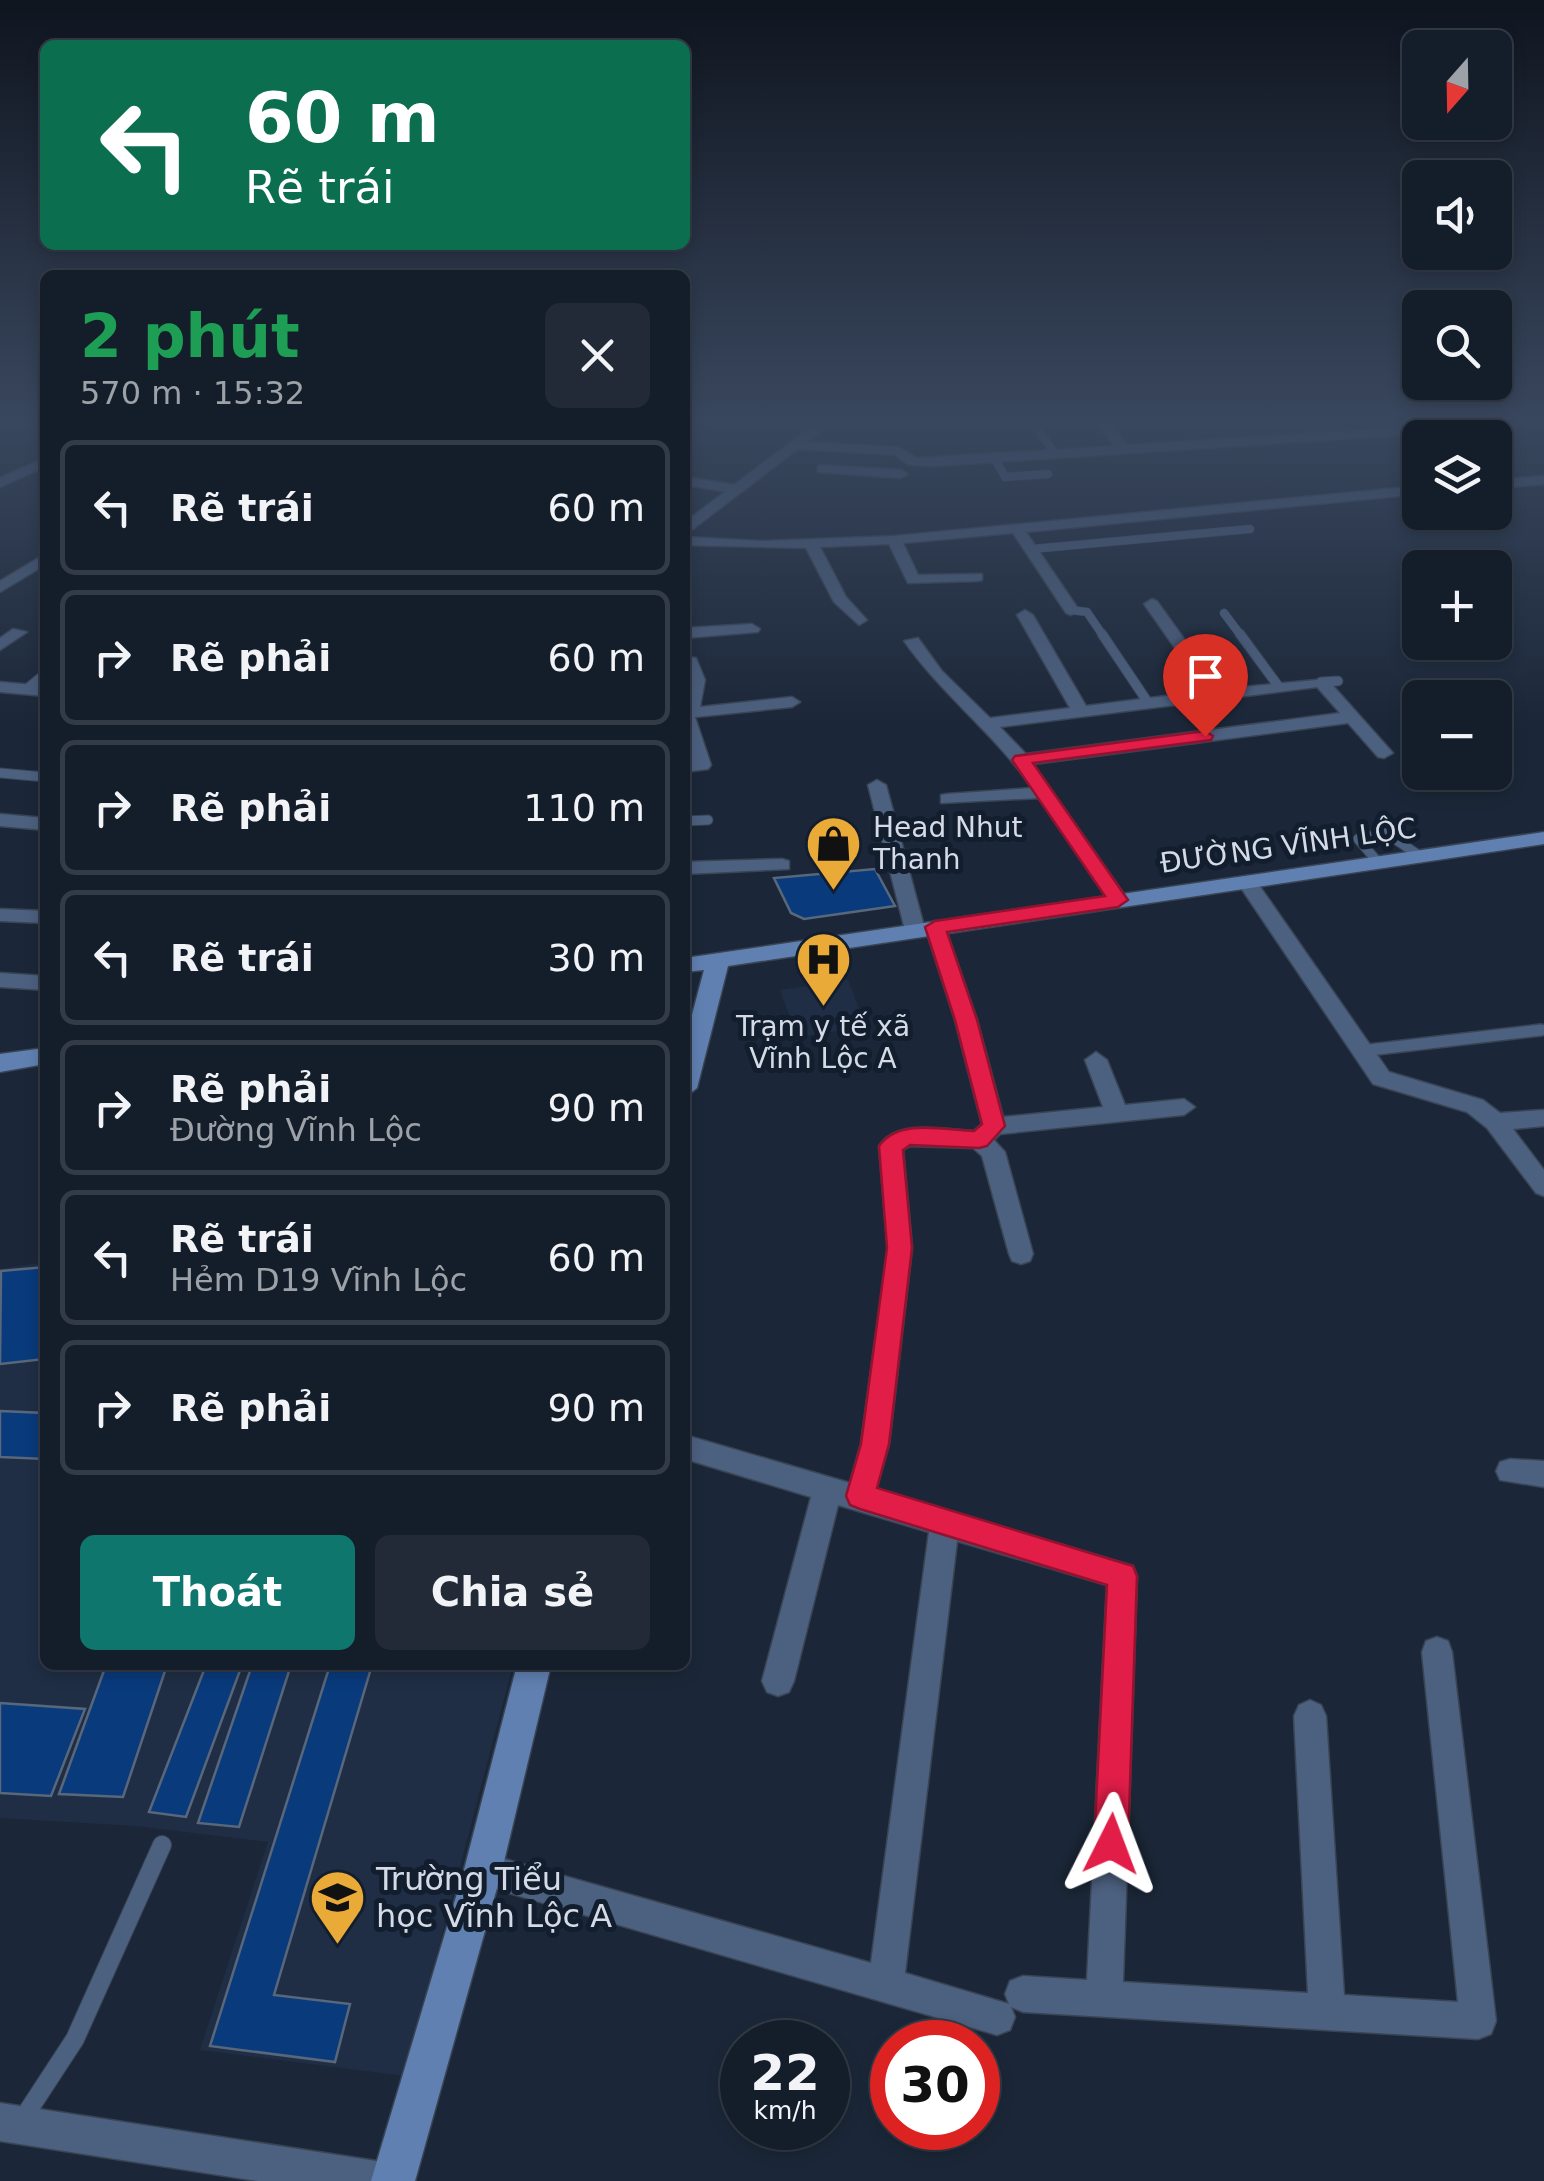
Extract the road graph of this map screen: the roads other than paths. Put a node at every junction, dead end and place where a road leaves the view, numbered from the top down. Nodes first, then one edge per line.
1 (1029, 525) edge
2 (1015, 526) junction
3 (1250, 530) dead end
4 (690, 540) edge
5 (894, 540) junction
6 (811, 544) junction
7 (1032, 550) junction
8 (40, 561) edge
9 (978, 577) dead end
10 (0, 588) edge
11 (1152, 604) dead end
12 (1071, 610) joint
13 (1224, 613) dead end
14 (1025, 615) dead end
15 (859, 620) dead end
16 (752, 630) dead end
17 (18, 632) dead end
18 (690, 633) edge
19 (912, 640) dead end
20 (0, 645) edge
21 (690, 661) dead end
22 (1279, 686) junction
23 (0, 687) edge
24 (36, 690) edge
25 (1215, 694) junction
26 (1148, 701) junction
27 (792, 702) dead end
28 (1079, 709) junction
29 (690, 713) joint
30 (1352, 718) junction
31 (988, 723) junction
32 (690, 731) edge
33 (1384, 752) dead end
34 (1021, 760) junction
35 (690, 766) edge
36 (0, 773) edge
37 (40, 777) edge
38 (877, 785) dead end
39 (1044, 792) junction
40 (947, 799) dead end
41 (0, 820) edge
42 (690, 820) edge
43 (708, 820) dead end
44 (40, 824) edge
45 (1544, 838) edge
46 (782, 865) dead end
47 (690, 868) edge
48 (1247, 882) junction
49 (1118, 900) junction
50 (0, 915) edge
51 (40, 917) edge
52 (925, 929) junction
53 (718, 961) junction
54 (690, 964) edge
55 (0, 980) edge
56 (40, 983) edge
57 (1541, 1030) dead end
58 (1360, 1051) junction
59 (40, 1056) edge
60 (1096, 1060) dead end
61 (0, 1063) edge
62 (690, 1069) edge
63 (1184, 1107) dead end
64 (1117, 1113) junction
65 (1544, 1118) edge
66 (1496, 1122) junction
67 (986, 1133) junction
68 (1542, 1181) edge
69 (1021, 1254) dead end
70 (690, 1448) edge
71 (1510, 1471) dead end
72 (1544, 1474) edge
73 (828, 1488) junction
74 (860, 1496) junction
75 (944, 1524) junction
76 (1437, 1652) dead end
77 (533, 1670) edge
78 (778, 1680) dead end
79 (1310, 1716) dead end
80 (162, 1846) dead end
81 (483, 1870) junction
82 (886, 1983) junction
83 (1023, 1994) dead end
84 (1104, 1999) junction
85 (1327, 2012) junction
86 (997, 2017) dead end
87 (9, 2123) edge
88 (382, 2181) edge
89 (393, 2181) edge

1 - 2 street
2 - 5 street
2 - 7 street
3 - 7 lane
4 - 6 street
5 - 6 street
5 - 9 street
6 - 15 street
7 - 12 street
8 - 10 street
11 - 25 street
12 - 26 lane
13 - 22 lane
14 - 28 street
16 - 18 street
17 - 20 street
19 - 31 street
21 - 29 street
22 - 25 street
22 - 30 street
23 - 24 street
25 - 26 street
26 - 28 street
27 - 29 street
28 - 31 street
30 - 33 street
30 - 34 street
31 - 34 street
32 - 35 street
34 - 39 street
36 - 37 lane
38 - 52 street
39 - 40 street
39 - 49 street
41 - 44 street
42 - 43 lane
45 - 48 main road, ĐƯỜNG VĨNH LỘC
46 - 47 street
48 - 49 main road, ĐƯỜNG VĨNH LỘC
48 - 58 street
49 - 52 main road, ĐƯỜNG VĨNH LỘC
50 - 51 street
52 - 53 main road, ĐƯỜNG VĨNH LỘC
52 - 67 street
53 - 54 main road, ĐƯỜNG VĨNH LỘC
53 - 62 main road
55 - 56 street
57 - 58 lane
58 - 66 street
59 - 61 main road
60 - 64 street
63 - 64 street
64 - 67 street
65 - 66 street
66 - 68 street
67 - 69 street
67 - 74 street
70 - 73 street
71 - 72 street
73 - 74 street
73 - 78 street
74 - 75 street
75 - 82 street
75 - 84 street
76 - 85 street
77 - 81 main road
79 - 85 street
80 - 87 lane
81 - 82 street
81 - 89 main road
82 - 86 street
83 - 84 street
84 - 85 street
87 - 88 street

